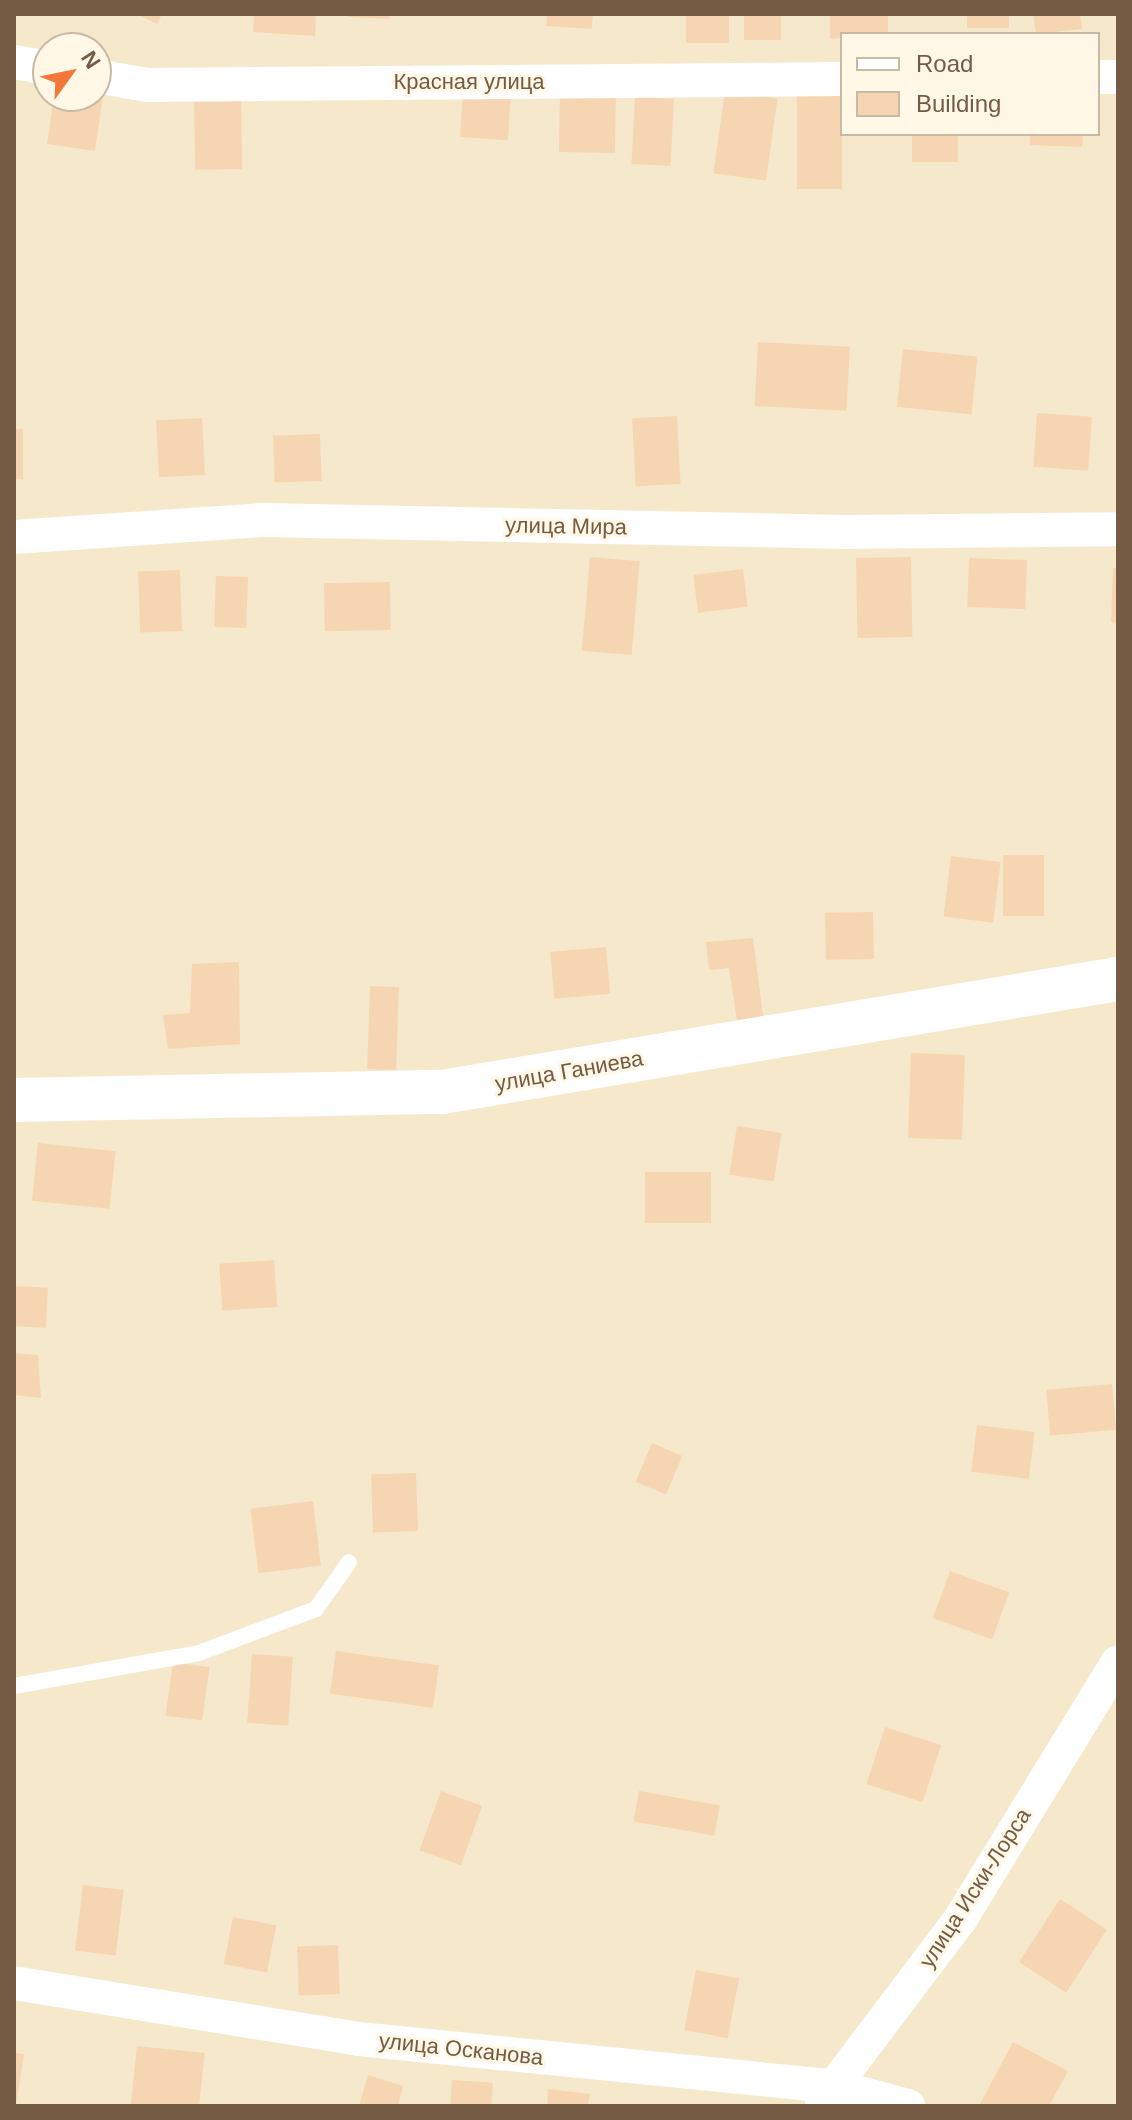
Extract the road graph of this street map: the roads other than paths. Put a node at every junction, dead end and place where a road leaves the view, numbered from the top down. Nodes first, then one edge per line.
1 (112, 79) edge
2 (840, 79) edge
3 (1118, 529) edge
4 (14, 537) edge
5 (1118, 979) edge
6 (14, 1100) edge
7 (349, 1562) dead end
8 (1118, 1662) edge
9 (14, 1686) edge
10 (14, 1983) edge
11 (827, 2096) edge
12 (908, 2106) edge

1 - 2 street, Красная улица
3 - 4 street, улица Мира
5 - 6 main road, улица Ганиева
7 - 9 lane
8 - 11 street, улица Иски-Лорса
10 - 11 street, улица Осканова
11 - 12 street, улица Осканова

